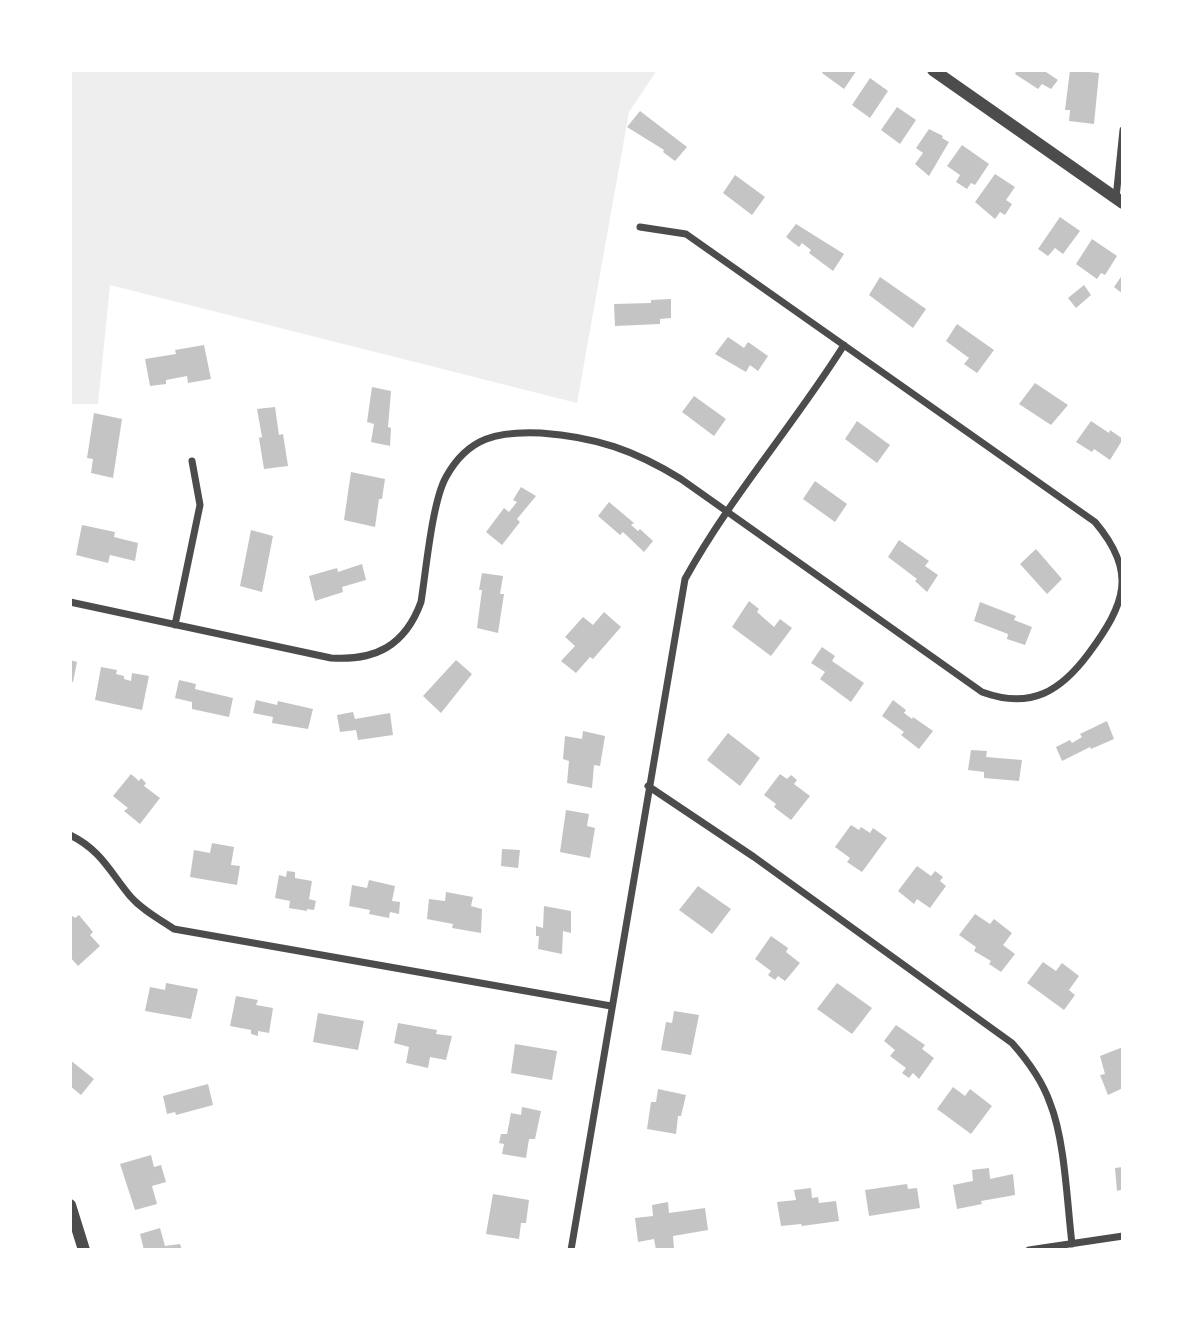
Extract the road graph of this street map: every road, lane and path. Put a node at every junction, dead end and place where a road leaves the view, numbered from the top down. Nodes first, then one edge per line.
1 (933, 70) edge
2 (1123, 130) edge
3 (1120, 200) edge
4 (640, 226) dead end
5 (844, 345) junction
6 (192, 461) dead end
7 (728, 512) junction
8 (70, 602) edge
9 (175, 625) junction
10 (648, 786) junction
11 (70, 835) edge
12 (611, 1006) junction
13 (70, 1205) edge
14 (1123, 1237) edge
15 (1072, 1244) junction
16 (84, 1250) edge
17 (571, 1250) edge
18 (1028, 1250) edge

1 - 3 street
2 - 3 street
4 - 5 street
5 - 7 street
5 - 7 street
6 - 9 street
7 - 9 street
7 - 10 street
8 - 9 street
10 - 12 street
10 - 15 street
11 - 12 street
12 - 17 street
13 - 16 street
14 - 15 street
15 - 18 street

